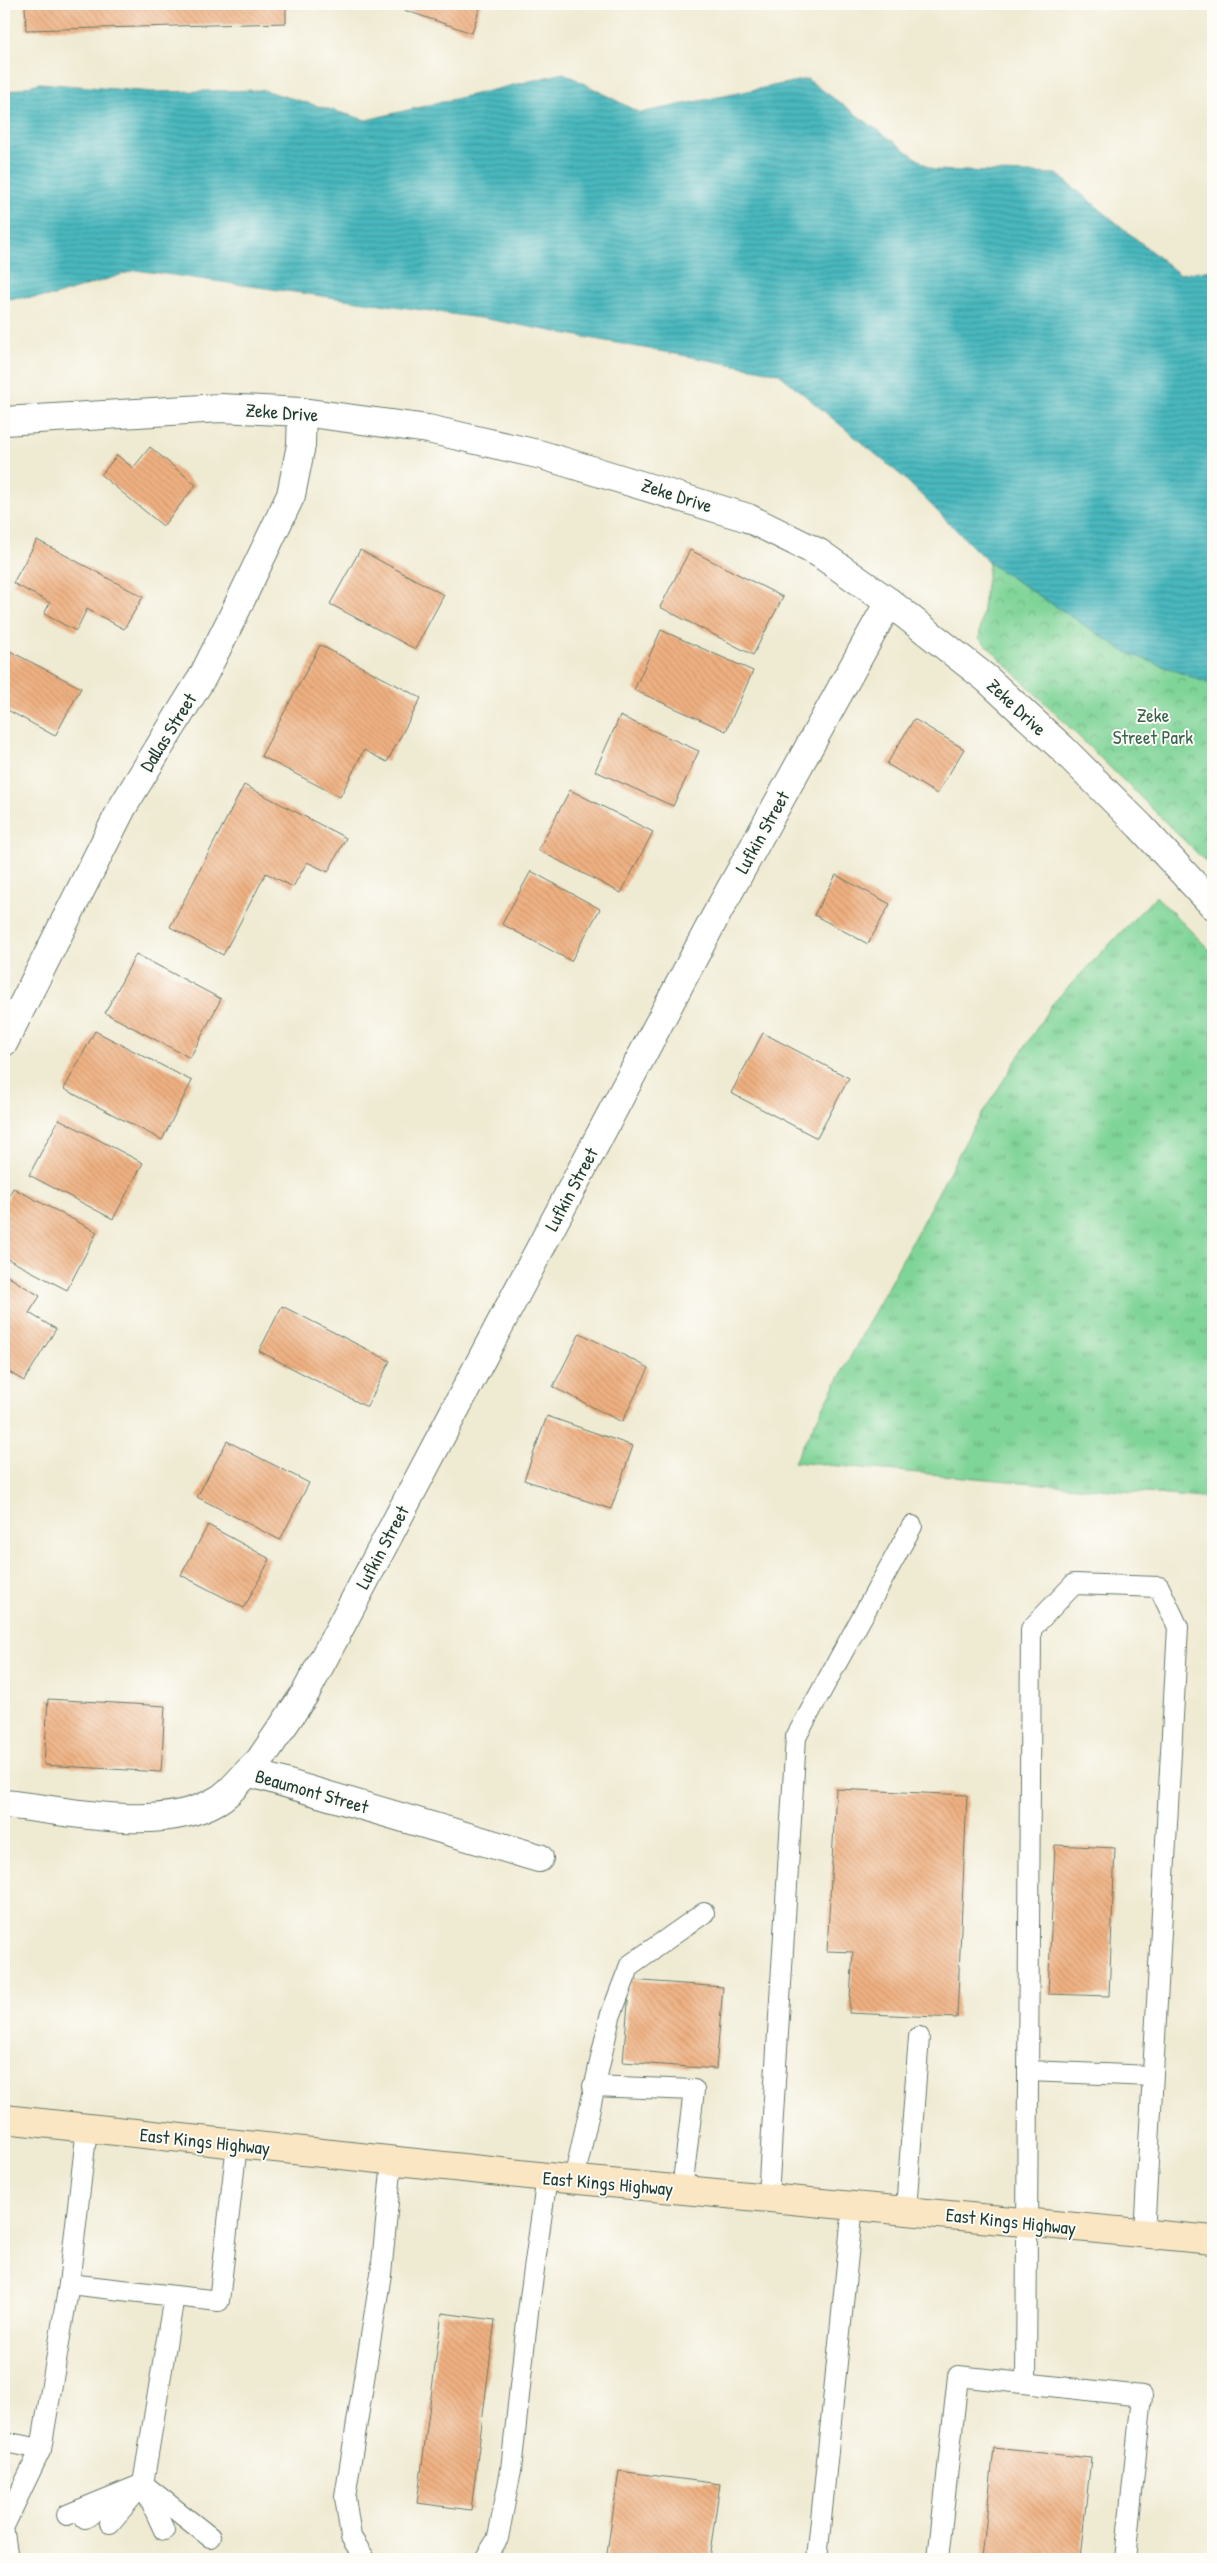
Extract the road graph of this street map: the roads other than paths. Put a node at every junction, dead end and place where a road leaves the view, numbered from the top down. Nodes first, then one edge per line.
1 (302, 412) junction
2 (4, 421) edge
3 (889, 602) junction
4 (1213, 905) edge
5 (4, 1042) edge
6 (912, 1526) dead end
7 (248, 1772) junction
8 (4, 1804) edge
9 (539, 1858) dead end
10 (704, 1913) dead end
11 (919, 2036) dead end
12 (1028, 2071) junction
13 (1152, 2076) junction
14 (593, 2086) junction
15 (4, 2119) edge
16 (87, 2128) junction
17 (237, 2144) junction
18 (392, 2161) junction
19 (547, 2177) junction
20 (574, 2180) junction
21 (682, 2190) junction
22 (768, 2197) junction
23 (853, 2205) junction
24 (906, 2210) junction
25 (1027, 2223) junction
26 (1144, 2234) junction
27 (1213, 2240) edge
28 (68, 2284) junction
29 (174, 2296) junction
30 (1026, 2384) junction
31 (4, 2442) edge
32 (41, 2449) junction
33 (143, 2484) junction
34 (76, 2516) dead end
35 (110, 2523) dead end
36 (4, 2526) edge
37 (164, 2530) dead end
38 (4, 2533) edge
39 (190, 2534) dead end
40 (210, 2537) dead end
41 (8, 2559) edge
42 (365, 2559) edge
43 (485, 2559) edge
44 (817, 2559) edge
45 (938, 2559) edge
46 (1124, 2559) edge

1 - 2 street, Zeke Drive
1 - 3 street, Zeke Drive
1 - 5 street, Dallas Street
3 - 4 street, Zeke Drive
3 - 7 street, Lufkin Street
6 - 22 lane
7 - 8 street, Beaumont Street
7 - 9 street, Beaumont Street
10 - 14 lane
11 - 24 lane
12 - 13 lane
12 - 13 lane
12 - 25 lane
13 - 26 lane
14 - 20 lane
14 - 21 lane
15 - 16 main road, East Kings Highway
16 - 17 main road, East Kings Highway
16 - 28 lane
17 - 18 main road, East Kings Highway
17 - 29 lane
18 - 19 main road, East Kings Highway
18 - 42 lane
19 - 20 main road, East Kings Highway
19 - 43 lane
20 - 21 main road, East Kings Highway
21 - 22 main road, East Kings Highway
22 - 23 main road, East Kings Highway
23 - 24 main road, East Kings Highway
23 - 44 lane
24 - 25 main road, East Kings Highway
25 - 26 main road, East Kings Highway
25 - 30 lane
26 - 27 main road, East Kings Highway
28 - 29 lane
28 - 32 lane
29 - 33 lane
30 - 45 lane
30 - 46 lane
31 - 32 lane
32 - 36 lane
33 - 34 lane
33 - 35 lane
33 - 37 lane
33 - 39 lane
33 - 40 lane
38 - 41 lane

